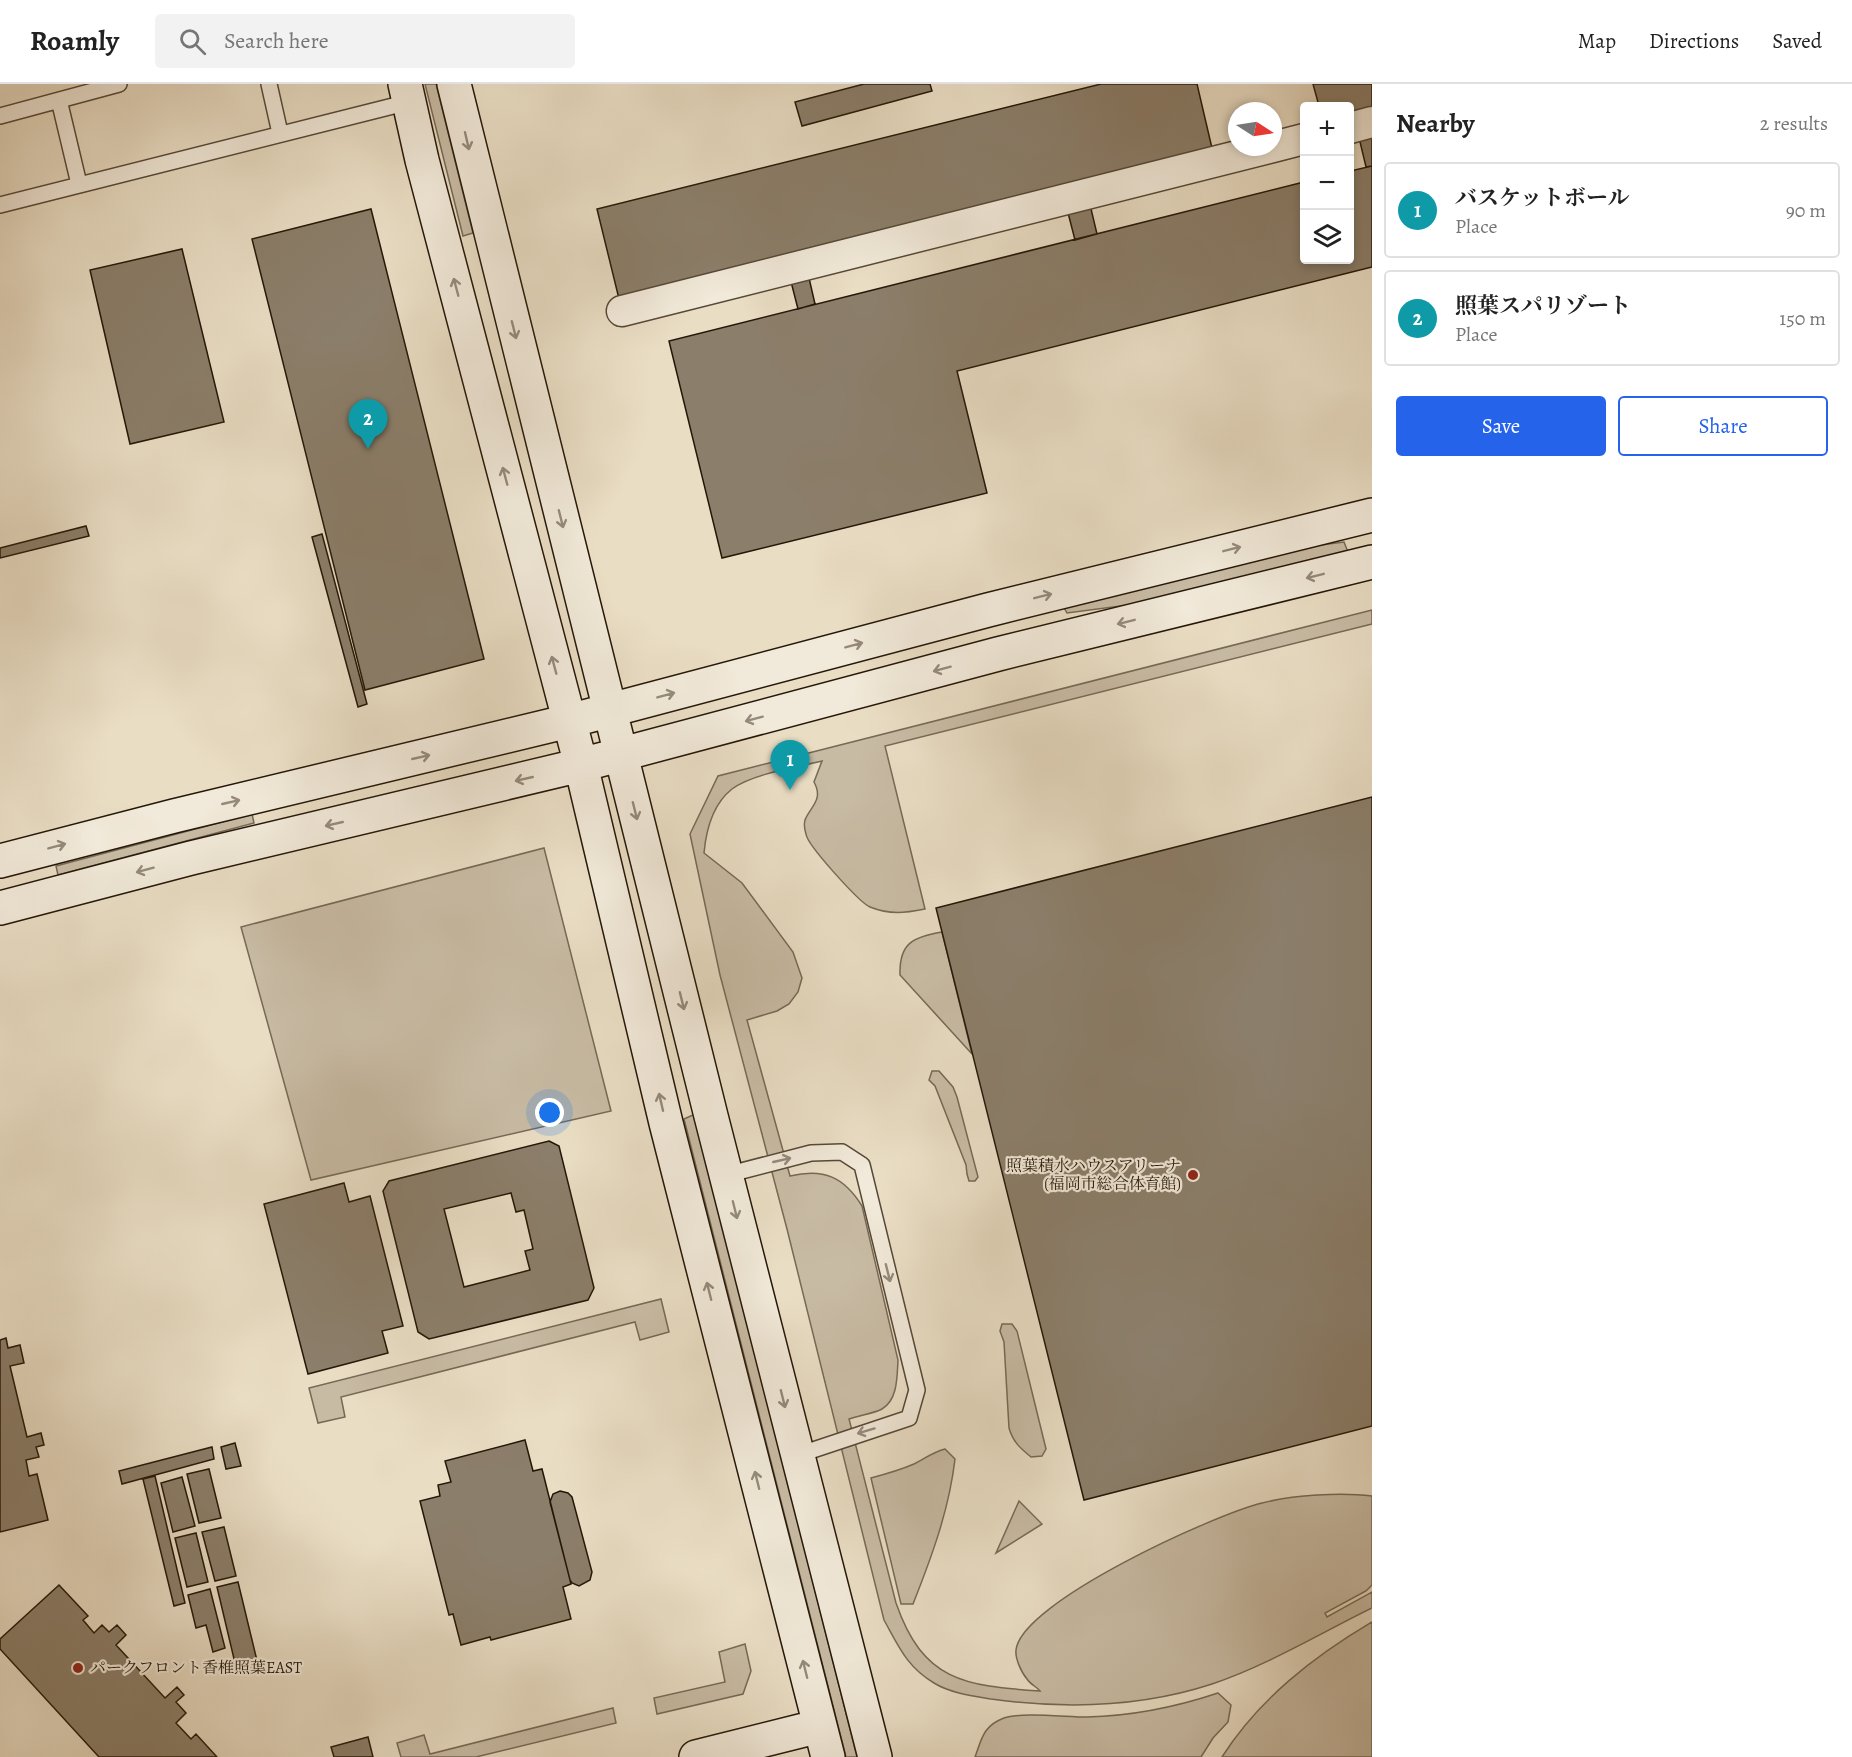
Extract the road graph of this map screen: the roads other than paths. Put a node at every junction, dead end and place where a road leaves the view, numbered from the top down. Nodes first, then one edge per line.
1 (119, 84) edge
2 (269, 84) edge
3 (454, 84) edge
4 (407, 93) edge
5 (59, 100) junction
6 (0, 116) edge
7 (1372, 122) edge
8 (1354, 127) edge
9 (280, 133) junction
10 (1300, 140) edge
11 (1282, 145) edge
12 (1237, 156) edge
13 (79, 184) junction
14 (0, 205) edge
15 (622, 311) dead end
16 (1372, 515) edge
17 (1372, 562) edge
18 (609, 711) junction
19 (569, 721) junction
20 (621, 755) junction
21 (581, 765) junction
22 (0, 861) edge
23 (0, 908) edge
24 (726, 1175) junction
25 (798, 1455) junction
26 (824, 1742) edge
27 (696, 1757) edge
28 (875, 1757) edge

1 - 5 lane
2 - 9 lane
3 -> 18 street
4 - 9 lane
19 -> 4 street
5 - 6 lane
5 - 13 lane
7 - 8 street
9 - 13 lane
10 - 11 street
12 - 15 street
13 - 14 lane
18 -> 16 street
17 -> 20 street
18 - 19 street
18 - 20 street
19 - 21 street
22 -> 19 street
20 - 21 street
20 -> 24 street
21 -> 23 street
26 -> 21 street
24 -> 25 street
24 -> 25 lane
25 - 28 street
26 - 27 street

